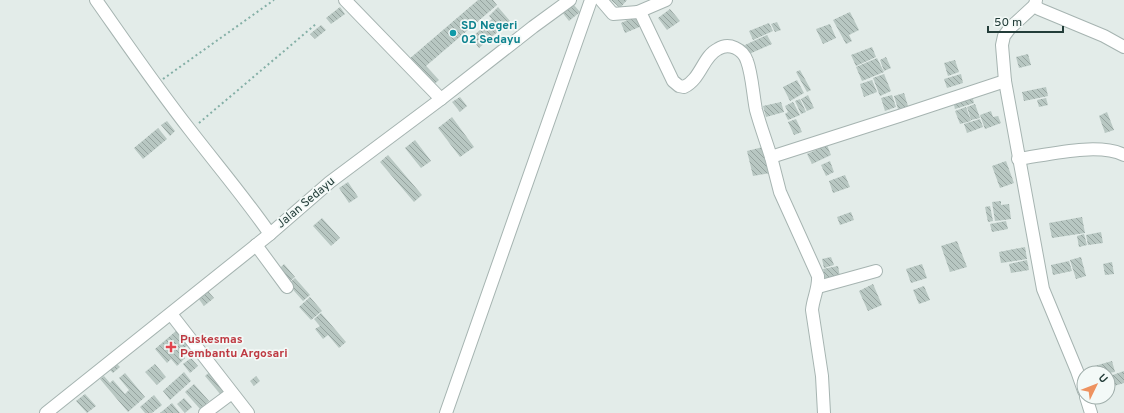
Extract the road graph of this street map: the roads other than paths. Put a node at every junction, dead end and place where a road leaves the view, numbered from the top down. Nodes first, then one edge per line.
1 (96, 0) edge
2 (345, 0) edge
3 (570, 0) edge
4 (591, 0) edge
5 (601, 0) edge
6 (666, 0) edge
7 (1035, 3) edge
8 (638, 12) junction
9 (1124, 47) edge
10 (1005, 81) junction
11 (441, 99) junction
12 (1124, 155) edge
13 (771, 157) junction
14 (1018, 159) junction
15 (270, 234) junction
16 (256, 245) junction
17 (876, 271) dead end
18 (287, 287) dead end
19 (818, 287) junction
20 (171, 314) junction
21 (1076, 366) edge
22 (232, 393) junction
23 (46, 413) edge
24 (205, 413) edge
25 (248, 413) edge
26 (446, 413) edge
27 (824, 413) edge

1 - 15 street
2 - 11 street
3 - 11 street, Jalan Sedayu
4 - 26 street
5 - 8 street
6 - 8 street
7 - 9 street
7 - 10 street
8 - 13 street
10 - 13 street
10 - 14 street
11 - 15 street, Jalan Sedayu
12 - 14 street
13 - 19 street
14 - 21 street
15 - 16 street, Jalan Sedayu
16 - 18 street
16 - 20 street, Jalan Sedayu
17 - 19 street
19 - 27 street
20 - 22 street
20 - 23 street, Jalan Sedayu
22 - 24 street
22 - 25 street

